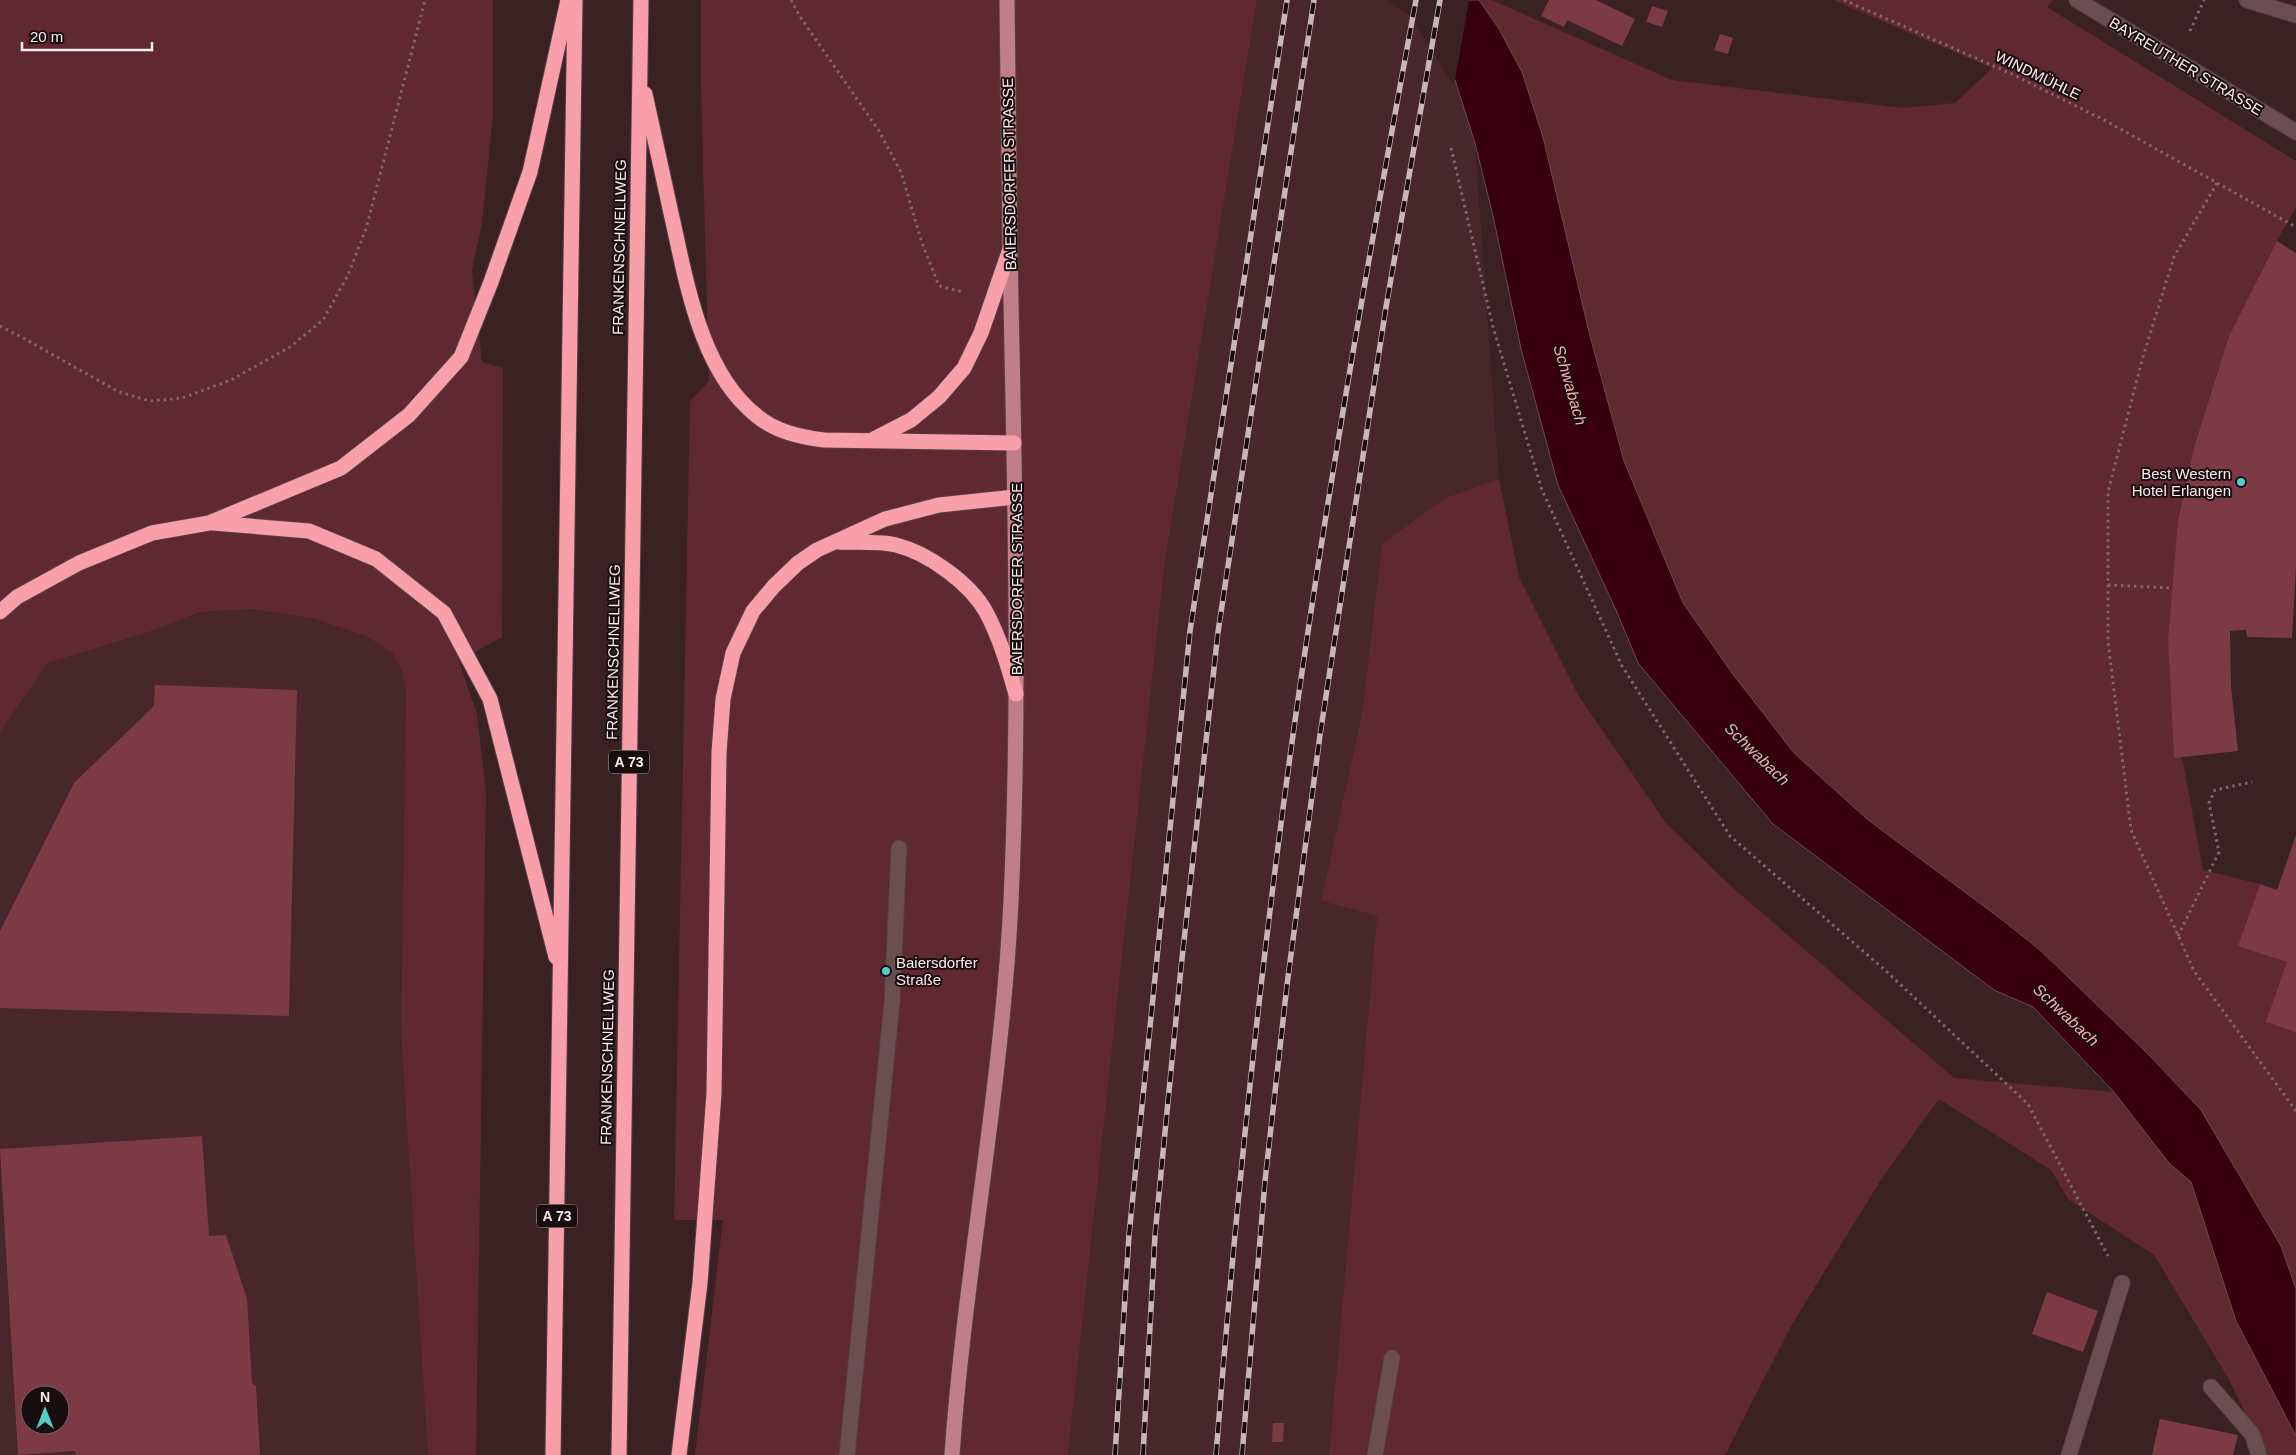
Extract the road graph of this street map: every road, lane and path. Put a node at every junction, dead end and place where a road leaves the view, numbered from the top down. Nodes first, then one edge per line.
1 (426, 0) edge
2 (568, 0) edge
3 (575, 0) edge
4 (641, 0) edge
5 (791, 0) edge
6 (1007, 0) edge
7 (1844, 0) edge
8 (2077, 0) edge
9 (2204, 0) edge
10 (2247, 0) edge
11 (2296, 15) edge
12 (2190, 32) dead end
13 (639, 68) junction
14 (2296, 132) edge
15 (1451, 148) dead end
16 (2217, 183) junction
17 (2296, 227) edge
18 (1010, 249) junction
19 (993, 299) junction
20 (0, 326) edge
21 (870, 441) junction
22 (1014, 443) junction
23 (1015, 497) junction
24 (208, 523) junction
25 (838, 542) junction
26 (2108, 585) junction
27 (2172, 588) dead end
28 (0, 612) edge
29 (1016, 694) junction
30 (2252, 782) dead end
31 (899, 848) dead end
32 (2178, 936) junction
33 (561, 976) junction
34 (2296, 1111) edge
35 (2122, 1283) joint
36 (1392, 1358) dead end
37 (2211, 1387) dead end
38 (552, 1455) edge
39 (618, 1455) edge
40 (679, 1455) edge
41 (846, 1455) edge
42 (952, 1455) edge
43 (1375, 1455) edge
44 (2069, 1455) edge
45 (2259, 1455) edge

1 - 20 path
2 - 24 highway
3 - 33 highway, A 73
4 - 13 highway, FRANKENSCHNELLWEG / A 73
5 - 19 path
6 - 18 main road, BAIERSDORFER STRASSE
7 - 16 path, WINDMÜHLE
8 - 14 street, BAYREUTHER STRASSE
9 - 12 path
10 - 11 street
13 - 21 highway
13 - 39 highway, FRANKENSCHNELLWEG / A 73
15 - 35 path
16 - 17 path, WINDMÜHLE
16 - 26 path
18 - 19 highway
18 - 22 main road, BAIERSDORFER STRASSE
19 - 21 highway
21 - 22 highway
22 - 23 main road, BAIERSDORFER STRASSE
23 - 25 highway
23 - 29 main road, BAIERSDORFER STRASSE
24 - 28 highway
24 - 33 highway
25 - 29 highway
25 - 40 highway
26 - 27 path
26 - 32 path
29 - 42 main road, BAIERSDORFER STRASSE
30 - 32 path
31 - 41 street
32 - 34 path
33 - 38 highway, A 73
35 - 44 street
36 - 43 street
37 - 45 street

